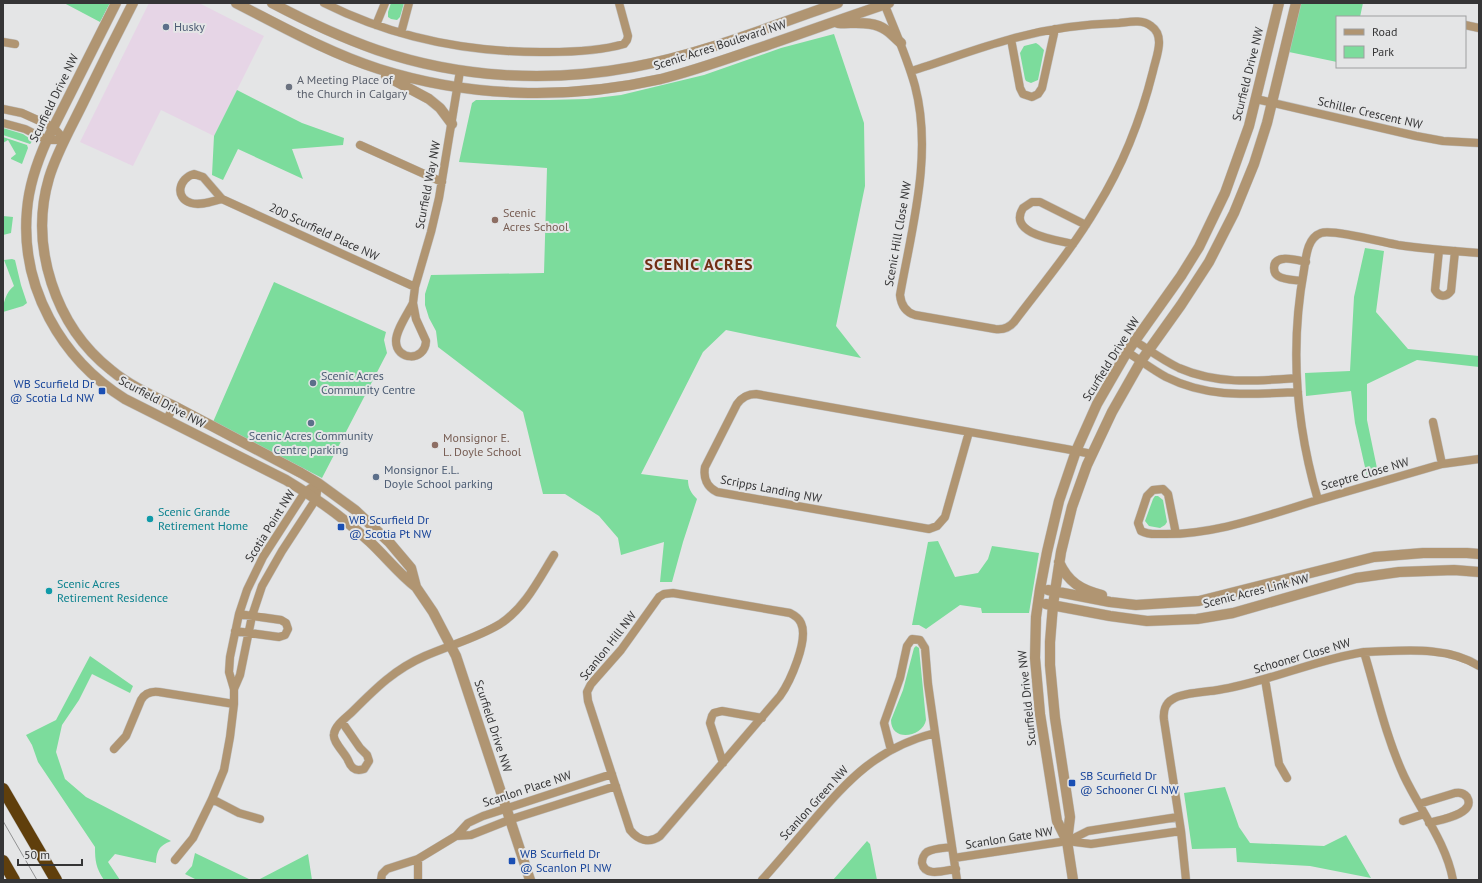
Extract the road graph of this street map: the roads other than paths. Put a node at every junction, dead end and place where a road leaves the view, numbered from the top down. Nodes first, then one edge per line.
1 (116, 3) edge
2 (133, 3) edge
3 (236, 3) edge
4 (272, 3) edge
5 (324, 3) edge
6 (385, 3) edge
7 (409, 3) edge
8 (619, 3) edge
9 (838, 3) edge
10 (1279, 3) edge
11 (1296, 3) edge
12 (886, 4) edge
13 (830, 23) junction
14 (376, 25) junction
15 (1466, 25) edge
16 (1479, 28) edge
17 (1055, 29) junction
18 (400, 33) junction
19 (1011, 39) junction
20 (3, 42) edge
21 (901, 43) junction
22 (16, 44) dead end
23 (377, 68) junction
24 (460, 71) junction
25 (911, 71) junction
26 (457, 87) junction
27 (1256, 99) junction
28 (1272, 103) junction
29 (3, 109) edge
30 (3, 123) edge
31 (452, 124) junction
32 (53, 127) junction
33 (47, 140) junction
34 (64, 140) junction
35 (1479, 143) edge
36 (360, 145) dead end
37 (442, 182) junction
38 (222, 199) junction
39 (1086, 225) junction
40 (1073, 244) junction
41 (1439, 250) junction
42 (1455, 251) junction
43 (1479, 253) edge
44 (1306, 262) junction
45 (1302, 281) junction
46 (415, 287) junction
47 (413, 303) junction
48 (1135, 341) junction
49 (1148, 350) junction
50 (1127, 352) junction
51 (1141, 361) junction
52 (1297, 378) junction
53 (1217, 380) junction
54 (1298, 392) junction
55 (1215, 393) junction
56 (174, 407) junction
57 (166, 420) junction
58 (1433, 422) dead end
59 (969, 432) junction
60 (1076, 451) junction
61 (1092, 454) junction
62 (1479, 459) edge
63 (1442, 464) junction
64 (318, 483) junction
65 (305, 492) junction
66 (316, 499) junction
67 (1318, 500) junction
68 (1176, 534) junction
69 (1479, 554) edge
70 (554, 555) dead end
71 (1059, 562) junction
72 (1479, 572) edge
73 (416, 587) junction
74 (1040, 589) junction
75 (1054, 592) junction
76 (1038, 603) junction
77 (1052, 605) junction
78 (1136, 605) junction
79 (239, 614) junction
80 (252, 616) junction
81 (235, 631) junction
82 (248, 633) junction
83 (451, 646) junction
84 (1364, 652) junction
85 (1479, 666) edge
86 (1265, 680) junction
87 (234, 689) junction
88 (234, 704) junction
89 (762, 718) junction
90 (342, 722) junction
91 (935, 733) junction
92 (114, 749) dead end
93 (891, 750) junction
94 (723, 763) junction
95 (612, 774) junction
96 (1287, 778) dead end
97 (616, 786) junction
98 (3, 790) edge
99 (212, 799) junction
100 (1419, 804) junction
101 (506, 808) junction
102 (1424, 814) junction
103 (1178, 817) junction
104 (260, 819) dead end
105 (509, 820) junction
106 (1403, 821) dead end
107 (1429, 823) junction
108 (1180, 831) junction
109 (456, 836) junction
110 (1067, 841) junction
111 (952, 847) junction
112 (954, 858) junction
113 (418, 859) junction
114 (175, 860) dead end
115 (3, 861) edge
116 (956, 869) junction
117 (14, 880) edge
118 (56, 880) edge
119 (382, 880) edge
120 (418, 880) edge
121 (530, 880) edge
122 (762, 880) edge
123 (958, 880) edge
124 (1073, 880) edge
125 (1186, 880) edge
126 (1453, 880) edge

1 - 32 street, Scurfield Drive NW
2 - 34 street, Scurfield Drive NW
3 - 23 street, Scenic Acres Boulevard NW
4 - 24 street, Scenic Acres Boulevard NW
5 - 14 street
6 - 14 street
7 - 18 street
8 - 18 street
9 - 24 street, Scenic Acres Boulevard NW
10 - 27 street, Scurfield Drive NW
11 - 28 street, Scurfield Drive NW
12 - 13 street, Scenic Acres Boulevard NW
12 - 21 street, Scenic Hill Close NW
13 - 21 street
13 - 26 street, Scenic Acres Boulevard NW
14 - 18 street
15 - 16 street
17 - 19 street, Scenic Hill Close NW
17 - 19 street
17 - 39 street, Scenic Hill Close NW
19 - 25 street, Scenic Hill Close NW
20 - 22 street
21 - 25 street, Scenic Hill Close NW
23 - 26 street, Scenic Acres Boulevard NW
23 - 31 street
24 - 26 street, Scurfield Way NW
25 - 40 street, Scenic Hill Close NW
26 - 31 street, Scurfield Way NW
27 - 28 street, Schiller Crescent NW
27 - 48 street, Scurfield Drive NW
28 - 35 street, Schiller Crescent NW
28 - 49 street, Scurfield Drive NW
29 - 32 street
30 - 33 street
31 - 37 street, Scurfield Way NW
32 - 33 street, Scurfield Drive NW
32 - 34 street
33 - 34 street
33 - 57 street, Scurfield Drive NW
34 - 56 street, Scurfield Drive NW
36 - 37 street
37 - 46 street, Scurfield Way NW
38 - 38 street, 200 Scurfield Place NW
38 - 46 street, 200 Scurfield Place NW
39 - 40 street, Scenic Hill Close NW
39 - 40 street
41 - 42 street, Sceptre Close NW
41 - 42 street
41 - 44 street, Sceptre Close NW
42 - 43 street, Sceptre Close NW
44 - 45 street, Sceptre Close NW
44 - 45 street
45 - 52 street, Sceptre Close NW
46 - 47 street, Scurfield Way NW
47 - 47 street, Scurfield Way NW
48 - 49 street
48 - 50 street, Scurfield Drive NW
49 - 51 street, Scurfield Drive NW
49 - 53 street
50 - 51 street
50 - 60 street, Scurfield Drive NW
51 - 55 street
51 - 61 street, Scurfield Drive NW
52 - 53 street
52 - 54 street, Sceptre Close NW
53 - 55 street
54 - 55 street
54 - 67 street, Sceptre Close NW
56 - 57 street
56 - 64 street, Scurfield Drive NW
57 - 65 street, Scurfield Drive NW
58 - 63 street
59 - 59 street, Scripps Landing NW
59 - 60 street, Scripps Landing NW
60 - 61 street, Scripps Landing NW
60 - 74 street, Scurfield Drive NW
61 - 71 street, Scurfield Drive NW
62 - 63 street, Sceptre Close NW
63 - 67 street, Sceptre Close NW
64 - 65 street, Scotia Point NW
64 - 66 street, Scotia Point NW
64 - 73 street, Scurfield Drive NW
65 - 66 street, Scurfield Drive NW
65 - 79 street, Scotia Point NW
66 - 73 street, Scurfield Drive NW
66 - 80 street, Scotia Point NW
67 - 68 street
68 - 68 street
69 - 78 street, Scenic Acres Link NW
70 - 83 street
71 - 75 street, Scurfield Drive NW
71 - 78 street
72 - 77 street, Scenic Acres Link NW
73 - 83 street, Scurfield Drive NW
74 - 75 street, Scenic Acres Link NW
74 - 76 street, Scurfield Drive NW
75 - 77 street, Scurfield Drive NW
75 - 78 street, Scenic Acres Link NW
76 - 77 street, Scenic Acres Link NW
76 - 110 street, Scurfield Drive NW
77 - 110 street, Scurfield Drive NW
79 - 80 street
79 - 81 street, Scotia Point NW
80 - 82 street, Scotia Point NW
80 - 82 street
81 - 82 street
81 - 87 street, Scotia Point NW
82 - 87 street, Scotia Point NW
83 - 90 street
83 - 101 street, Scurfield Drive NW
84 - 85 street
84 - 86 street, Schooner Close NW
84 - 100 street, Schooner Close NW
86 - 96 street
86 - 103 street, Schooner Close NW
87 - 88 street, Scotia Point NW
88 - 92 street
88 - 99 street, Scotia Point NW
89 - 94 street, Scanlon Hill NW
89 - 94 street
89 - 95 street, Scanlon Hill NW
90 - 90 street
91 - 93 street, Scanlon Green NW
91 - 93 street
91 - 111 street
93 - 122 street, Scanlon Green NW
94 - 97 street, Scanlon Hill NW
95 - 97 street, Scanlon Hill NW
95 - 101 street, Scanlon Place NW
97 - 105 street, Scanlon Place NW
98 - 118 highway
99 - 104 street
99 - 114 street, Scotia Point NW
100 - 102 street, Schooner Close NW
100 - 107 street
101 - 105 street, Scurfield Drive NW
101 - 109 street, Scanlon Place NW
102 - 106 street
102 - 107 street, Schooner Close NW
103 - 108 street, Schooner Close NW
103 - 110 street
105 - 109 street, Scanlon Place NW
105 - 121 street, Scurfield Drive NW
107 - 126 street, Schooner Close NW
108 - 110 street
108 - 125 street, Schooner Close NW
109 - 113 street, Scanlon Place NW
110 - 112 street, Scanlon Gate NW
110 - 124 street, Scurfield Drive NW
111 - 112 street
111 - 116 street
112 - 116 street
113 - 119 street, Scanlon Place NW
113 - 120 street
115 - 117 highway
116 - 123 street

